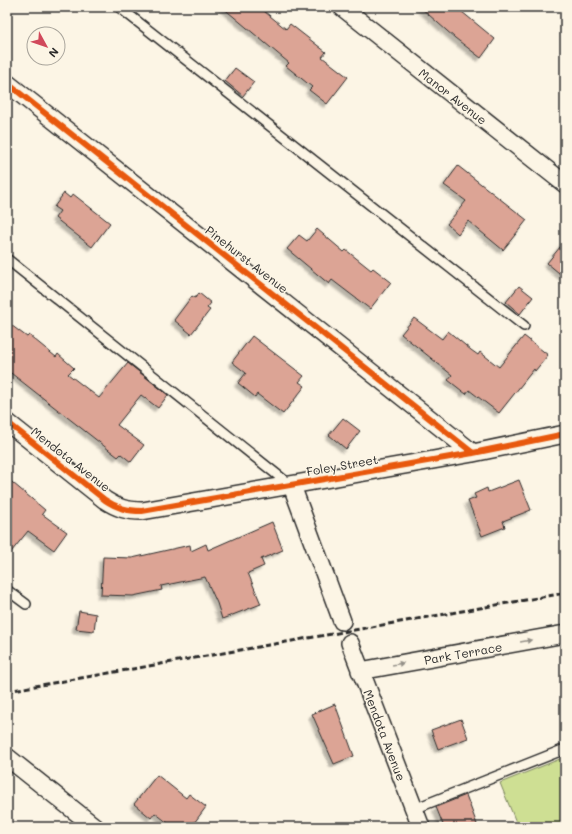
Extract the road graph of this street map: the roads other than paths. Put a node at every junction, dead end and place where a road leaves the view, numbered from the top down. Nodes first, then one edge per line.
1 (119, 7) edge
2 (342, 7) edge
3 (7, 83) edge
4 (565, 184) edge
5 (7, 259) edge
6 (524, 326) dead end
7 (7, 422) edge
8 (565, 434) edge
9 (473, 453) junction
10 (292, 486) junction
11 (123, 509) joint
12 (7, 590) edge
13 (26, 604) dead end
14 (342, 621) dead end
15 (565, 634) edge
16 (350, 643) dead end
17 (360, 671) junction
18 (565, 749) edge
19 (7, 757) edge
20 (414, 809) junction
21 (95, 827) edge
22 (420, 827) edge

1 - 6 lane
2 - 4 street, Manor Avenue
3 - 9 street, Pinehurst Avenue
5 - 10 lane
7 - 11 street, Mendota Avenue
8 - 9 street, Foley Street
9 - 10 street, Foley Street
10 - 11 street, Foley Street
10 - 14 street
12 - 13 lane
17 -> 15 street, Park Terrace
16 - 17 street, Mendota Avenue
17 - 20 street, Mendota Avenue
18 - 20 lane
19 - 21 street
20 - 22 street, Mendota Avenue

